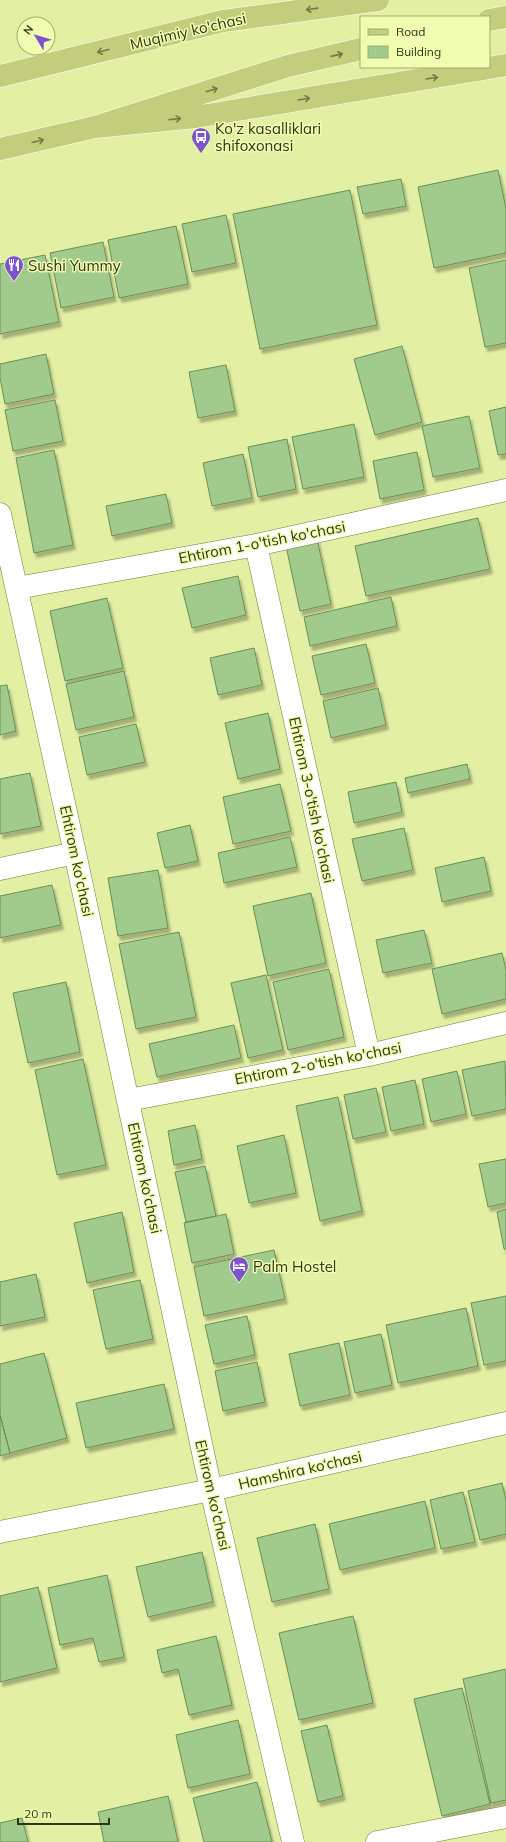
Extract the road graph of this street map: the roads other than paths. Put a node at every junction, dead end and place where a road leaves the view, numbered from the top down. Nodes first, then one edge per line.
1 (284, 0) edge
2 (378, 0) edge
3 (506, 17) edge
4 (490, 20) edge
5 (222, 21) junction
6 (360, 49) edge
7 (506, 65) edge
8 (488, 68) edge
9 (490, 68) edge
10 (0, 76) edge
11 (95, 127) junction
12 (0, 149) edge
13 (506, 490) edge
14 (0, 514) edge
15 (256, 545) junction
16 (17, 588) junction
17 (76, 853) junction
18 (0, 870) edge
19 (506, 1023) edge
20 (369, 1055) junction
21 (128, 1100) junction
22 (506, 1423) edge
23 (211, 1490) junction
24 (0, 1532) edge
25 (506, 1817) edge
26 (293, 1842) edge
27 (377, 1842) edge

1 - 5 main road
2 -> 5 main road, Muqimiy ko'chasi
3 - 4 main road
5 -> 10 main road, Muqimiy ko'chasi
11 -> 6 main road
9 -> 7 main road
11 -> 8 main road
12 -> 11 main road
13 - 15 street, Ehtirom 1-o'tish ko'chasi
14 - 16 street, Ehtirom ko'chasi
15 - 16 street, Ehtirom 1-o'tish ko'chasi
15 - 20 street, Ehtirom 3-o'tish ko'chasi
16 - 17 street, Ehtirom ko'chasi
17 - 18 street
17 - 21 street, Ehtirom ko'chasi
19 - 20 street, Ehtirom 2-o'tish ko'chasi
20 - 21 street, Ehtirom 2-o'tish ko'chasi
21 - 23 street, Ehtirom ko'chasi
22 - 23 street, Hamshira ko‘chasi
23 - 24 street, Hamshira ko‘chasi
23 - 26 street, Ehtirom ko'chasi
25 - 27 street

